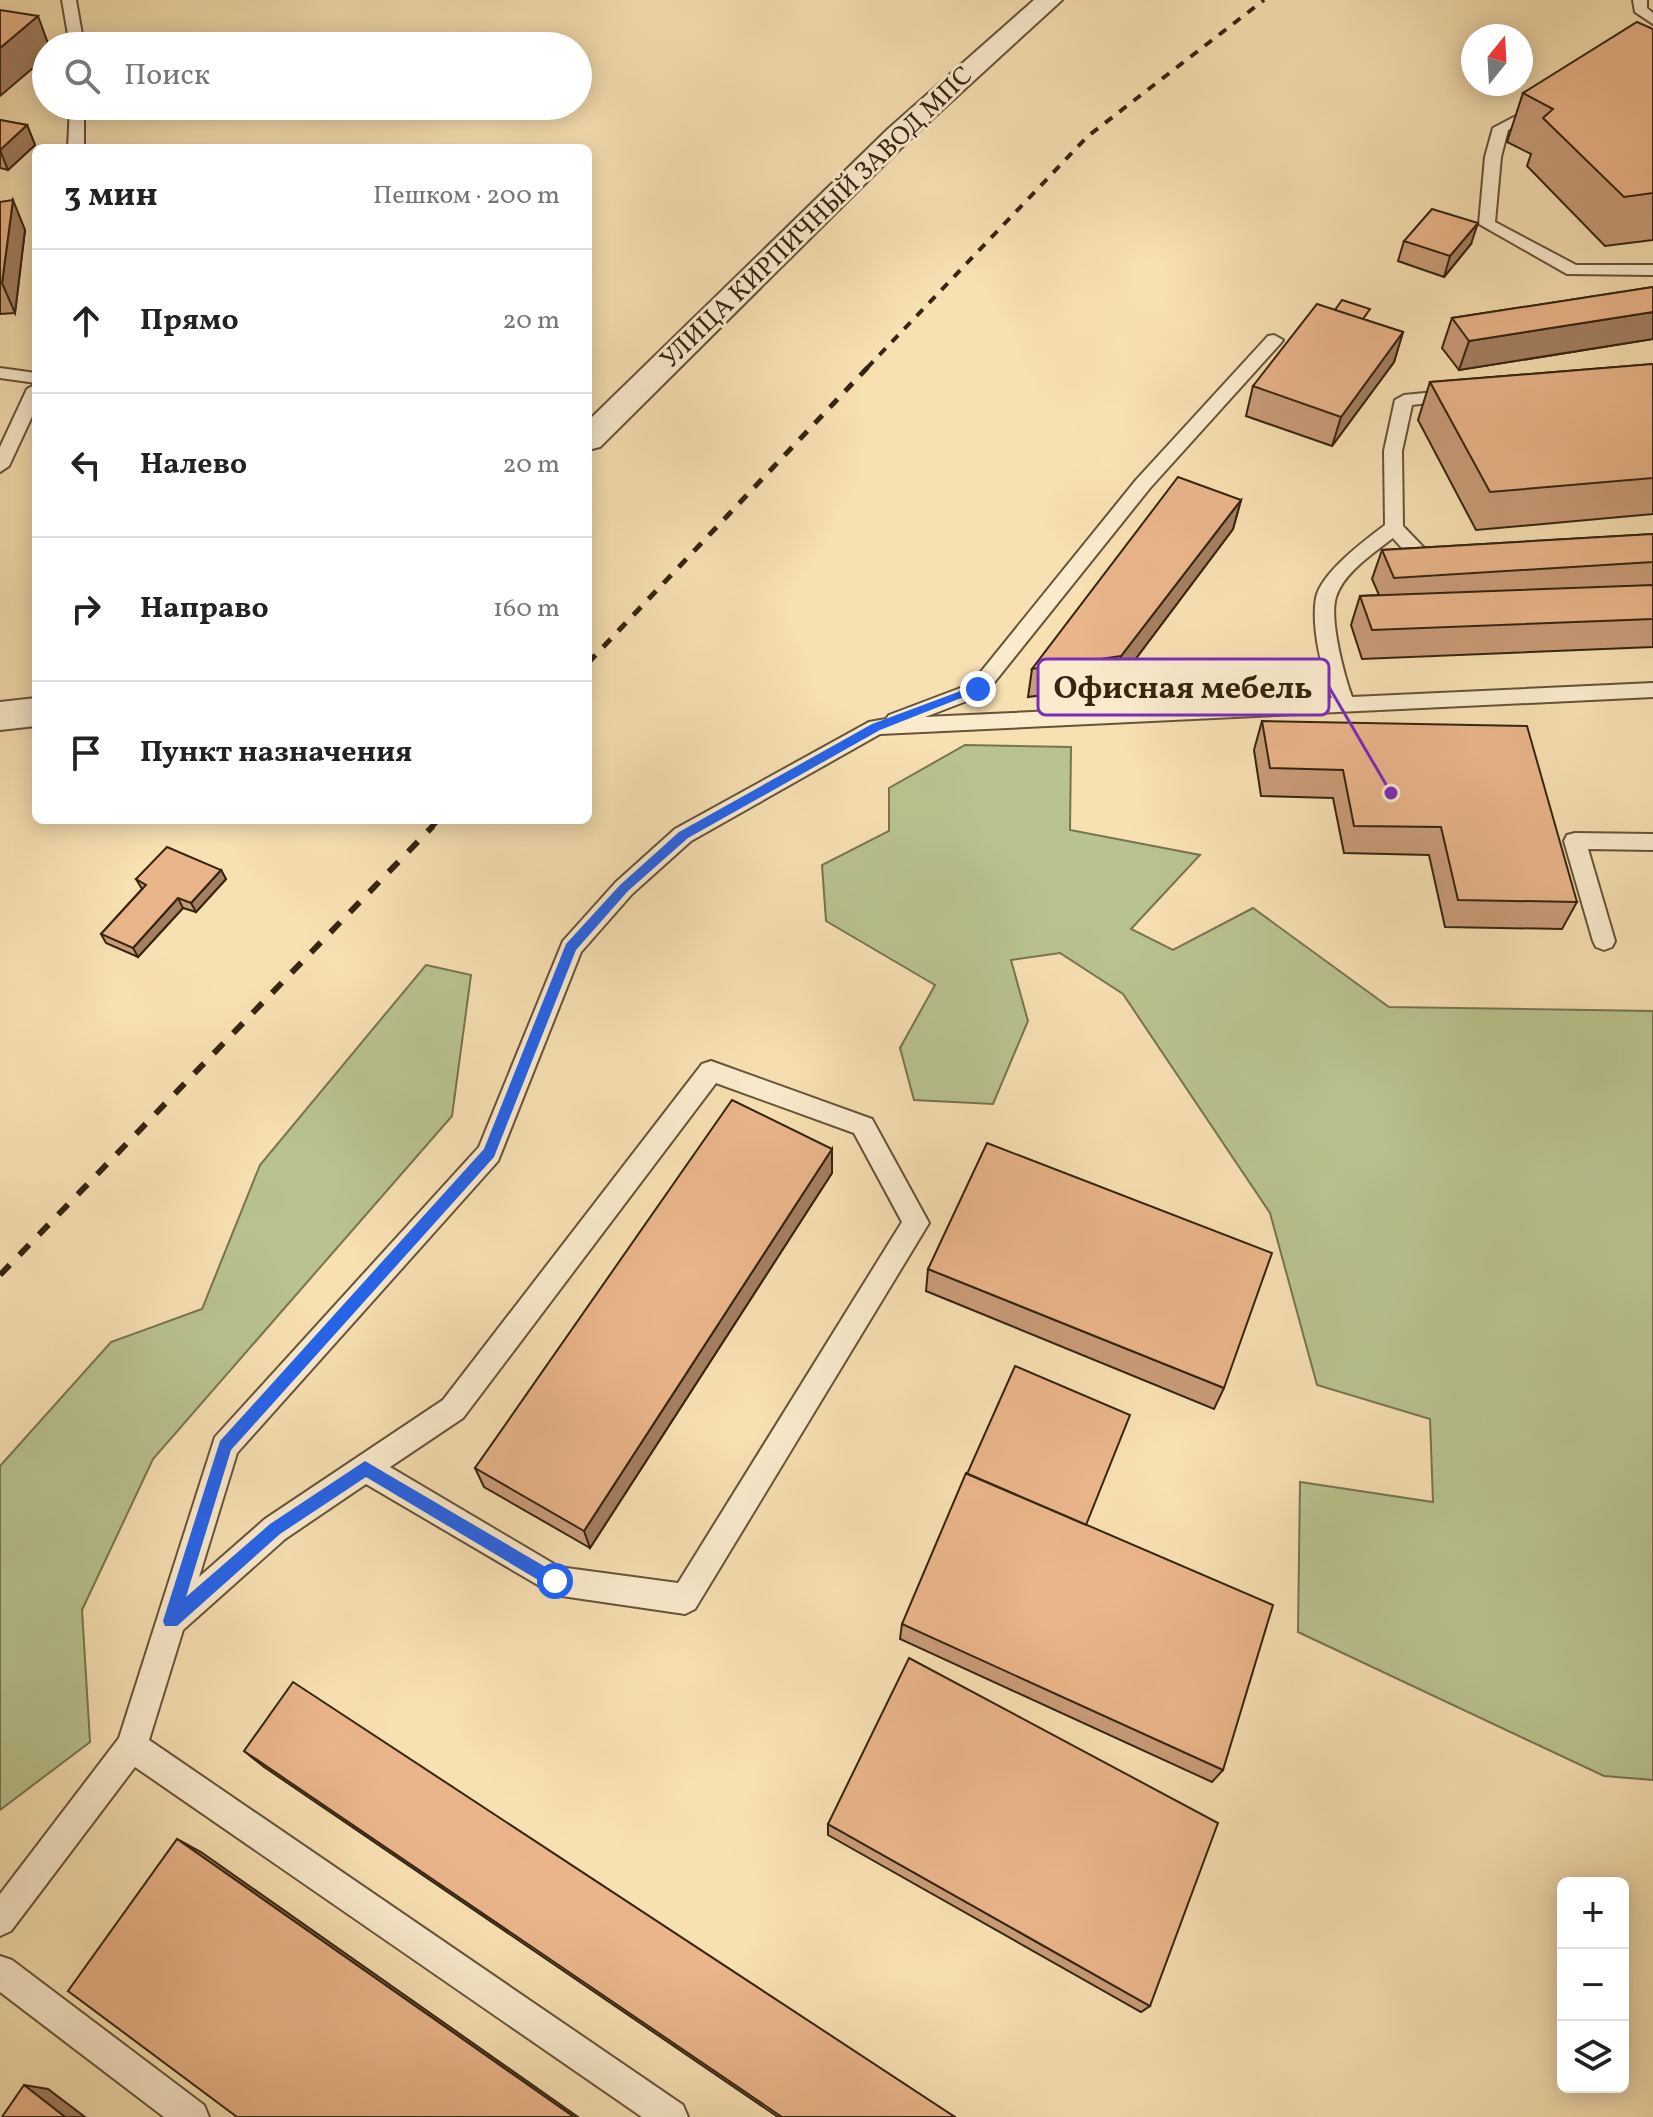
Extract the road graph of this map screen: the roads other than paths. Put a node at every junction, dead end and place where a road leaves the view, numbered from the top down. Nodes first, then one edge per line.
1 (69, 0) edge
2 (1049, 0) edge
3 (1640, 0) edge
4 (1653, 20) edge
5 (75, 32) edge
6 (1551, 100) edge
7 (77, 120) edge
8 (76, 144) edge
9 (1653, 270) edge
10 (1274, 340) dead end
11 (0, 373) edge
12 (32, 377) edge
13 (1482, 392) edge
14 (32, 398) edge
15 (592, 436) edge
16 (0, 466) edge
17 (1394, 527) junction
18 (1452, 555) edge
19 (1653, 690) edge
20 (1344, 704) junction
21 (32, 712) edge
22 (0, 716) edge
23 (876, 727) junction
24 (1653, 842) edge
25 (1604, 941) dead end
26 (365, 1468) junction
27 (171, 1621) junction
28 (132, 1746) junction
29 (0, 1920) edge
30 (0, 1972) edge
31 (192, 2117) edge
32 (671, 2117) edge

1 - 5 lane
2 - 15 street, УЛИЦА КИРПИЧНЫЙ ЗАВОД МПС
3 - 4 lane
6 - 9 lane
7 - 8 lane
10 - 23 lane
11 - 12 lane
13 - 17 lane
14 - 16 lane
17 - 18 lane
17 - 20 lane
19 - 20 lane
20 - 23 lane
21 - 22 street
23 - 27 lane
24 - 25 lane
26 - 26 lane
26 - 27 lane
27 - 28 lane
28 - 29 lane
28 - 32 lane
30 - 31 lane

